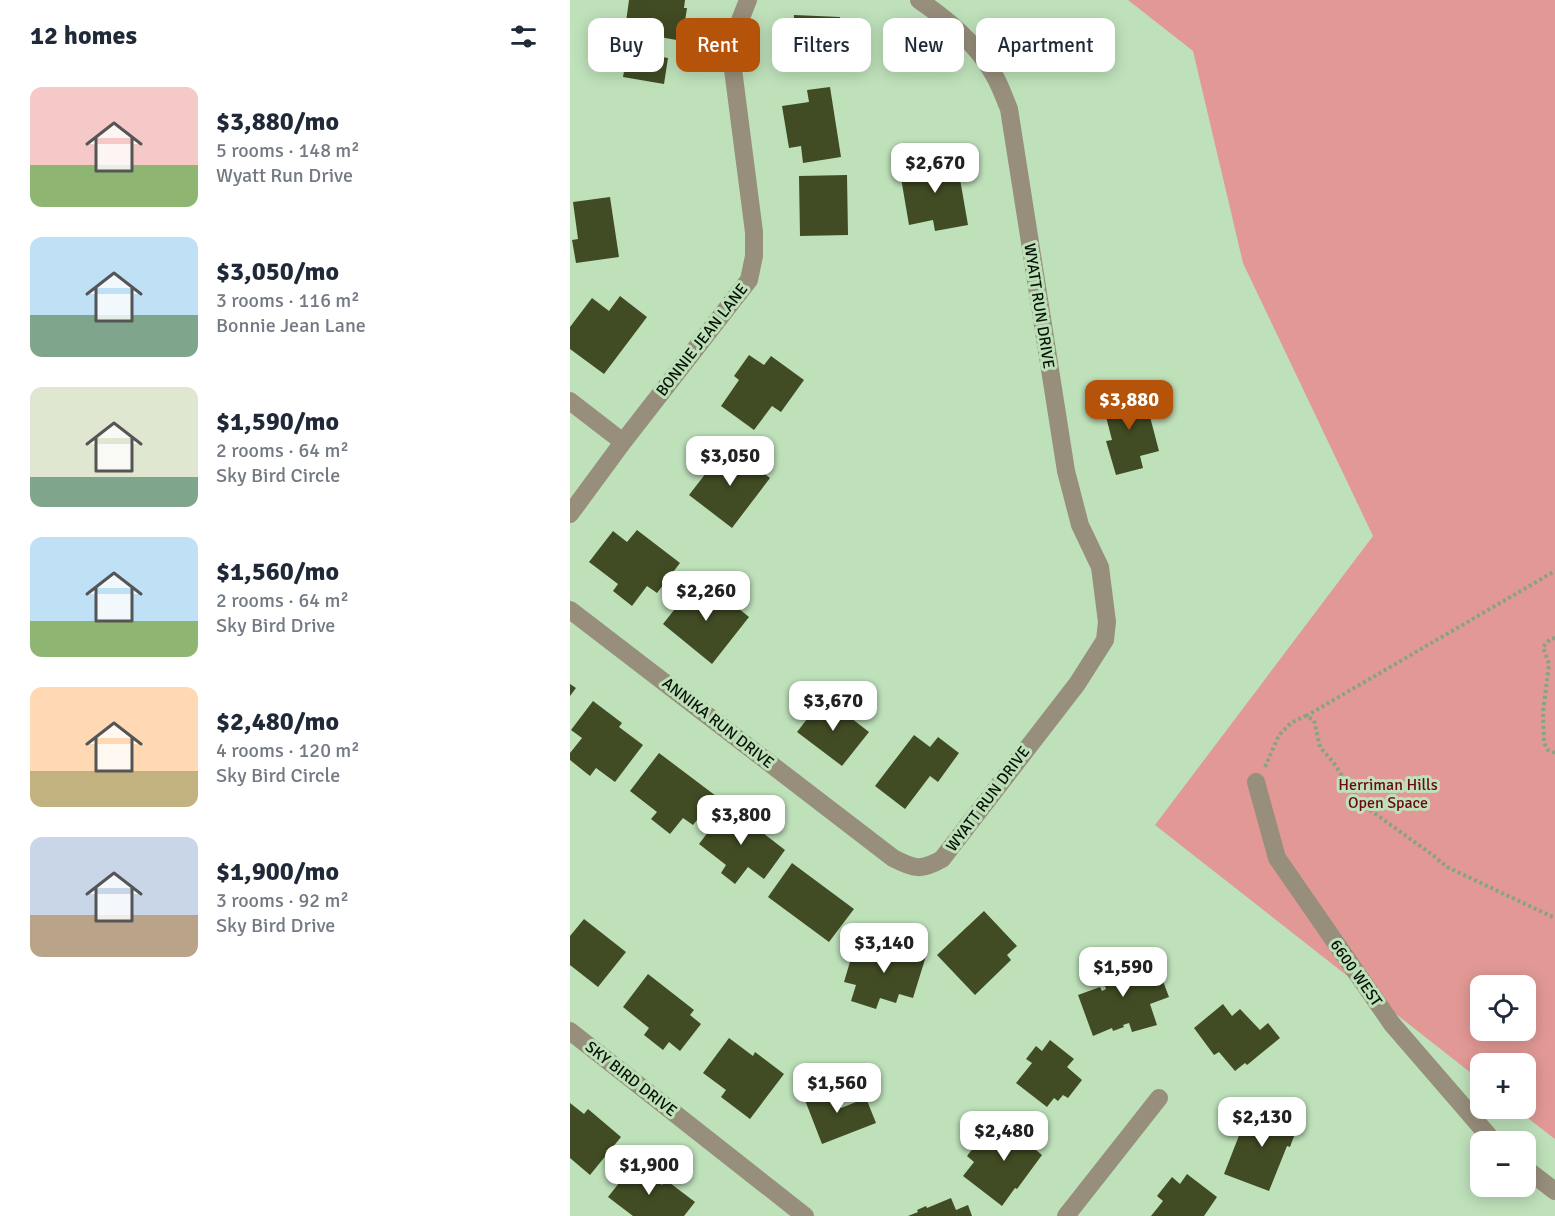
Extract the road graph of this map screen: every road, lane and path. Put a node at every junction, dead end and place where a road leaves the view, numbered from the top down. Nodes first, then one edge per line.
1 (748, 0) edge
2 (919, 0) edge
3 (571, 403) edge
4 (623, 442) junction
5 (570, 514) edge
6 (1555, 571) edge
7 (570, 610) edge
8 (1555, 638) edge
9 (1305, 717) junction
10 (1555, 753) edge
11 (1256, 782) joint
12 (928, 867) joint
13 (1555, 918) edge
14 (570, 1031) edge
15 (1159, 1098) dead end
16 (1484, 1131) edge
17 (1536, 1177) edge
18 (1555, 1191) edge
19 (805, 1216) edge
20 (1066, 1216) edge

1 - 4 street, BONNIE JEAN LANE
2 - 12 street, WYATT RUN DRIVE
3 - 4 street
4 - 5 street, BONNIE JEAN LANE
6 - 9 path
7 - 12 street, ANNIKA RUN DRIVE
8 - 10 path
9 - 11 path
9 - 13 path
11 - 16 street, 6600 WEST
14 - 19 street, SKY BIRD DRIVE
15 - 20 street
17 - 18 street

